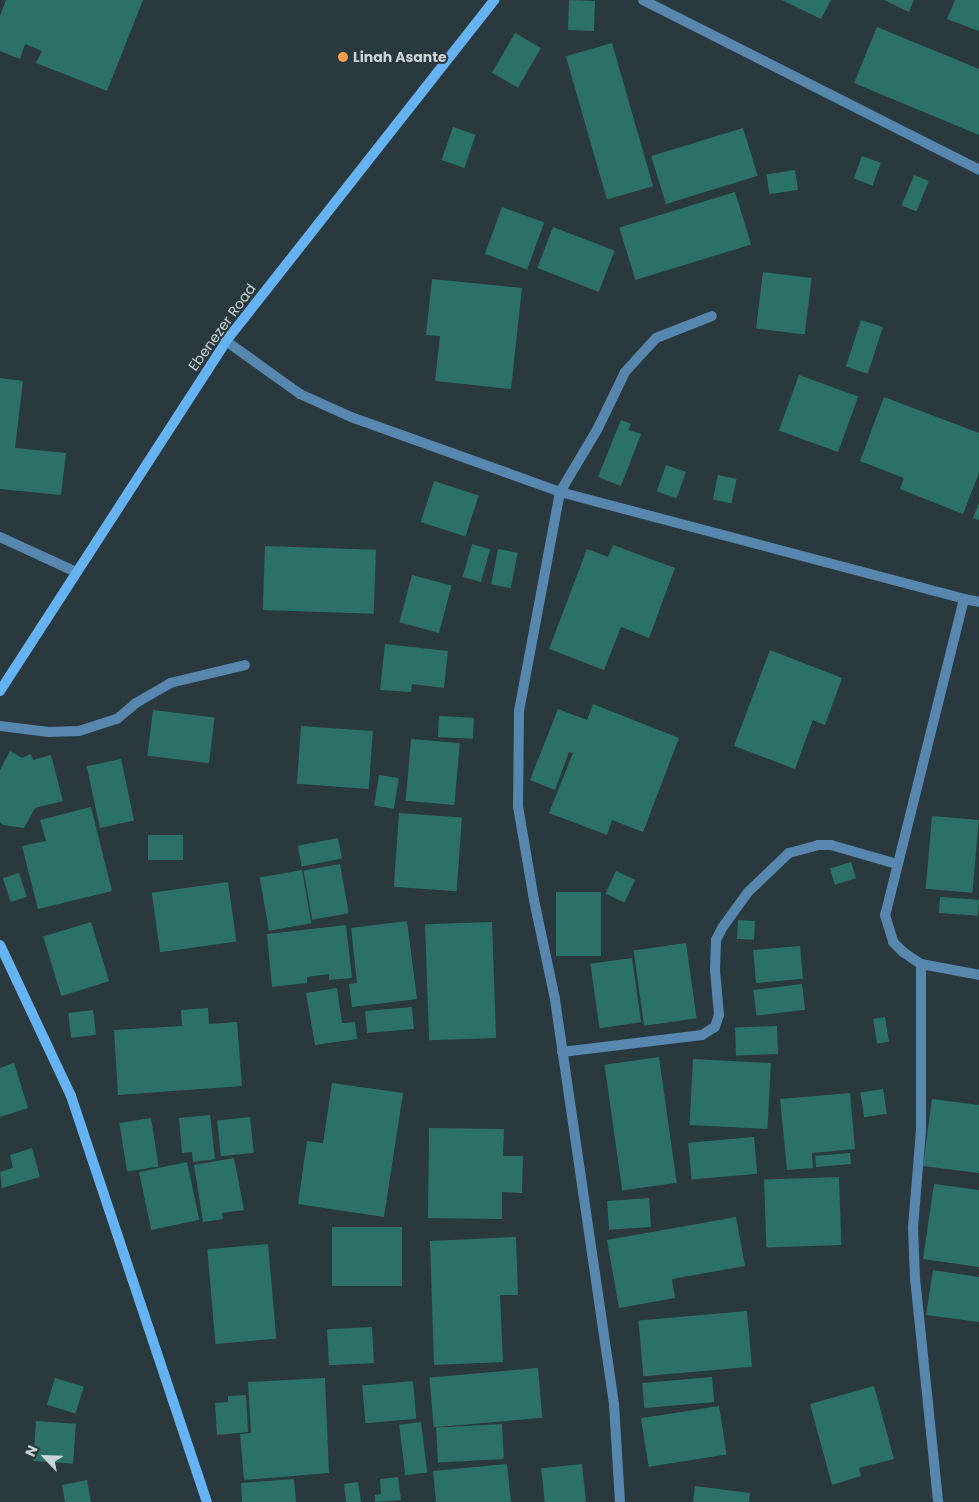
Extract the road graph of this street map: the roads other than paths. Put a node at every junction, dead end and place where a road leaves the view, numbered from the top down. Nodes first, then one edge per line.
1 (494, 0) edge
2 (643, 0) edge
3 (979, 170) edge
4 (712, 316) dead end
5 (226, 341) junction
6 (560, 492) junction
7 (0, 537) edge
8 (76, 572) junction
9 (964, 598) junction
10 (979, 602) edge
11 (245, 665) dead end
12 (0, 691) edge
13 (0, 726) edge
14 (897, 864) junction
15 (0, 945) edge
16 (921, 964) junction
17 (979, 975) edge
18 (562, 1052) junction
19 (207, 1502) edge
20 (620, 1502) edge
21 (938, 1502) edge

1 - 5 street, Ebenezer Road
2 - 3 street
4 - 6 street
5 - 6 street
5 - 8 street, Ebenezer Road
6 - 9 street
6 - 18 street
7 - 8 street
8 - 12 street, Ebenezer Road
9 - 10 street
9 - 14 street
11 - 13 street
14 - 16 street
14 - 18 street
15 - 19 street
16 - 17 street
16 - 21 street
18 - 20 street

